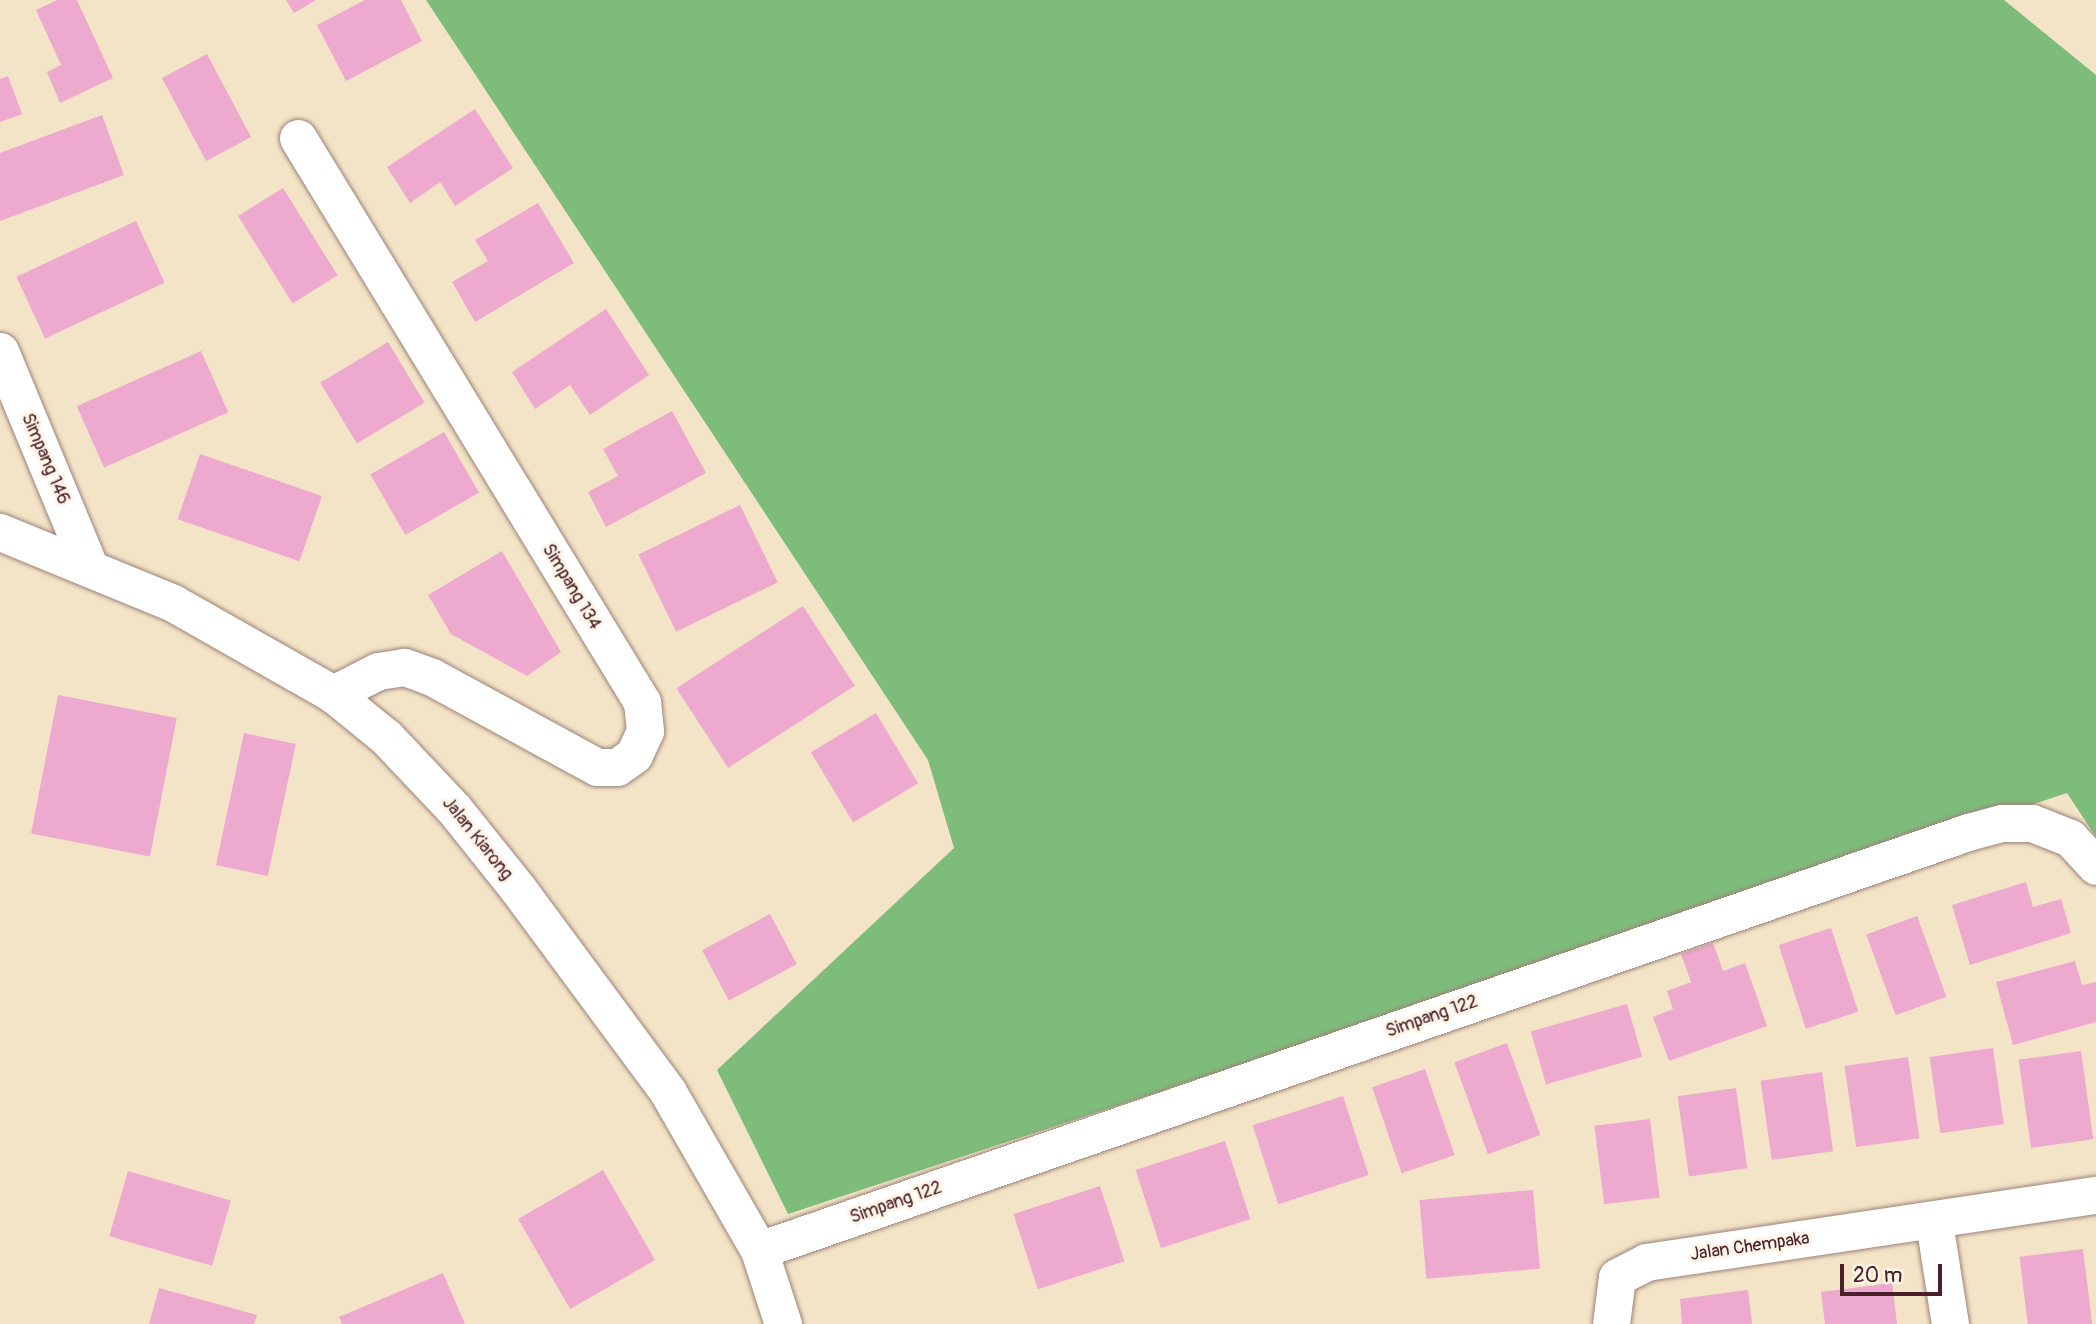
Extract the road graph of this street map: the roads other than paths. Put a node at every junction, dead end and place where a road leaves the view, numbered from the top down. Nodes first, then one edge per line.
1 (298, 138) dead end
2 (0, 351) edge
3 (0, 532) edge
4 (89, 566) junction
5 (333, 694) junction
6 (2096, 866) edge
7 (2096, 1195) edge
8 (1934, 1222) junction
9 (759, 1250) junction
10 (783, 1324) edge
11 (1611, 1324) edge
12 (1950, 1324) edge

1 - 5 street, Simpang 134
2 - 4 street, Simpang 146
3 - 4 street, Jalan Kiarong
4 - 5 street, Jalan Kiarong
5 - 9 street, Jalan Kiarong
6 - 9 street, Simpang 122
7 - 8 street, Jalan Chempaka
8 - 11 street, Jalan Chempaka
8 - 12 street
9 - 10 street, Jalan Kiarong

